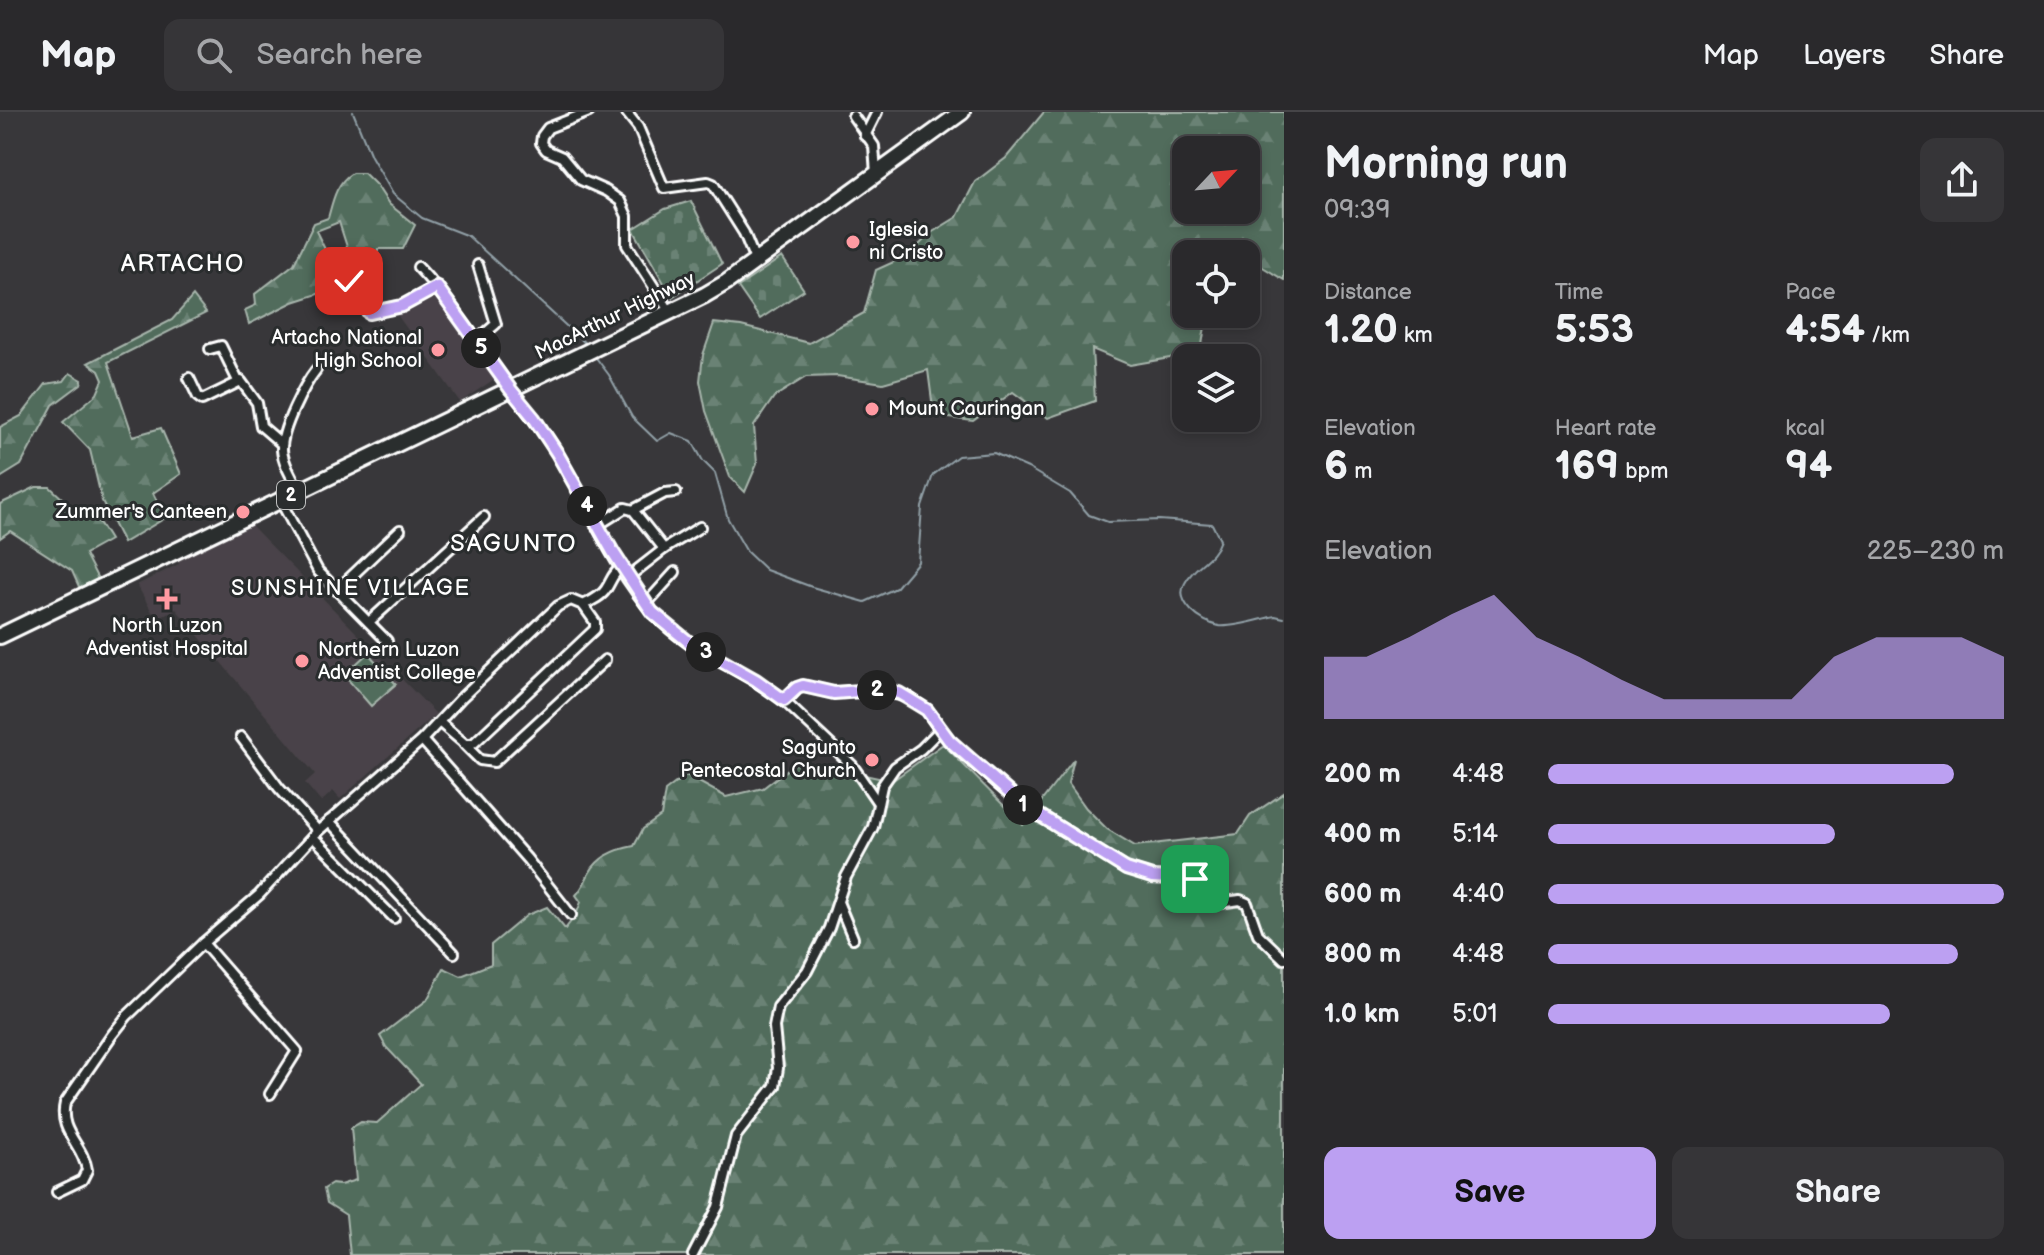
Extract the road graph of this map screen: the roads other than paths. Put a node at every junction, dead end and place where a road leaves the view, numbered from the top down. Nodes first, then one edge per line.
1 (589, 112) edge
2 (628, 112) edge
3 (877, 112) edge
4 (962, 112) edge
5 (853, 116) dead end
6 (865, 136) junction
7 (876, 174) junction
8 (755, 260) junction
9 (478, 265) dead end
10 (337, 266) dead end
11 (418, 267) dead end
12 (437, 287) junction
13 (670, 312) junction
14 (476, 341) junction
15 (210, 349) dead end
16 (316, 370) dead end
17 (189, 378) dead end
18 (238, 381) junction
19 (511, 390) junction
20 (282, 444) junction
21 (299, 491) junction
22 (676, 492) dead end
23 (280, 500) junction
24 (633, 510) junction
25 (484, 517) dead end
26 (598, 525) junction
27 (700, 527) dead end
28 (400, 530) dead end
29 (664, 549) junction
30 (622, 567) junction
31 (675, 572) dead end
32 (628, 577) junction
33 (337, 590) junction
34 (646, 604) junction
35 (583, 605) junction
36 (369, 622) junction
37 (0, 636) edge
38 (387, 641) dead end
39 (605, 660) dead end
40 (782, 699) junction
41 (439, 722) junction
42 (940, 730) junction
43 (241, 737) dead end
44 (422, 740) junction
45 (465, 744) junction
46 (878, 803) junction
47 (329, 821) junction
48 (316, 834) junction
49 (838, 901) junction
50 (571, 915) dead end
51 (394, 918) dead end
52 (853, 938) dead end
53 (203, 943) junction
54 (454, 953) dead end
55 (1284, 959) edge
56 (270, 1094) dead end
57 (57, 1192) dead end
58 (693, 1255) edge

1 - 13 street
2 - 8 street
3 - 6 street
4 - 7 highway, MacArthur Highway / 2
5 - 6 street
6 - 7 street
7 - 8 highway, MacArthur Highway / 2
8 - 13 highway, MacArthur Highway / 2
9 - 14 street
10 - 12 street
11 - 12 street
12 - 14 street
13 - 19 highway, MacArthur Highway / 2
14 - 19 street
15 - 18 street
16 - 20 street
17 - 18 street
18 - 20 street
19 - 21 highway, MacArthur Highway / 2
19 - 26 street
20 - 21 street
21 - 23 highway, MacArthur Highway / 2
22 - 24 street
23 - 33 street
23 - 37 highway, MacArthur Highway / 2
24 - 26 street
24 - 29 street
25 - 36 street
26 - 30 street
27 - 29 street
28 - 33 street
29 - 32 street
30 - 32 street
30 - 35 street
31 - 34 street
32 - 34 street
33 - 36 street
34 - 40 street
35 - 41 street
35 - 45 street
36 - 38 street
39 - 45 street
40 - 42 street
40 - 46 street
41 - 44 street
41 - 45 street
42 - 46 street
42 - 55 street
43 - 48 street
44 - 47 street
44 - 50 street
46 - 49 street
47 - 48 street
47 - 54 street
48 - 51 street
48 - 53 street
49 - 52 street
49 - 58 street
53 - 56 street
53 - 57 street

